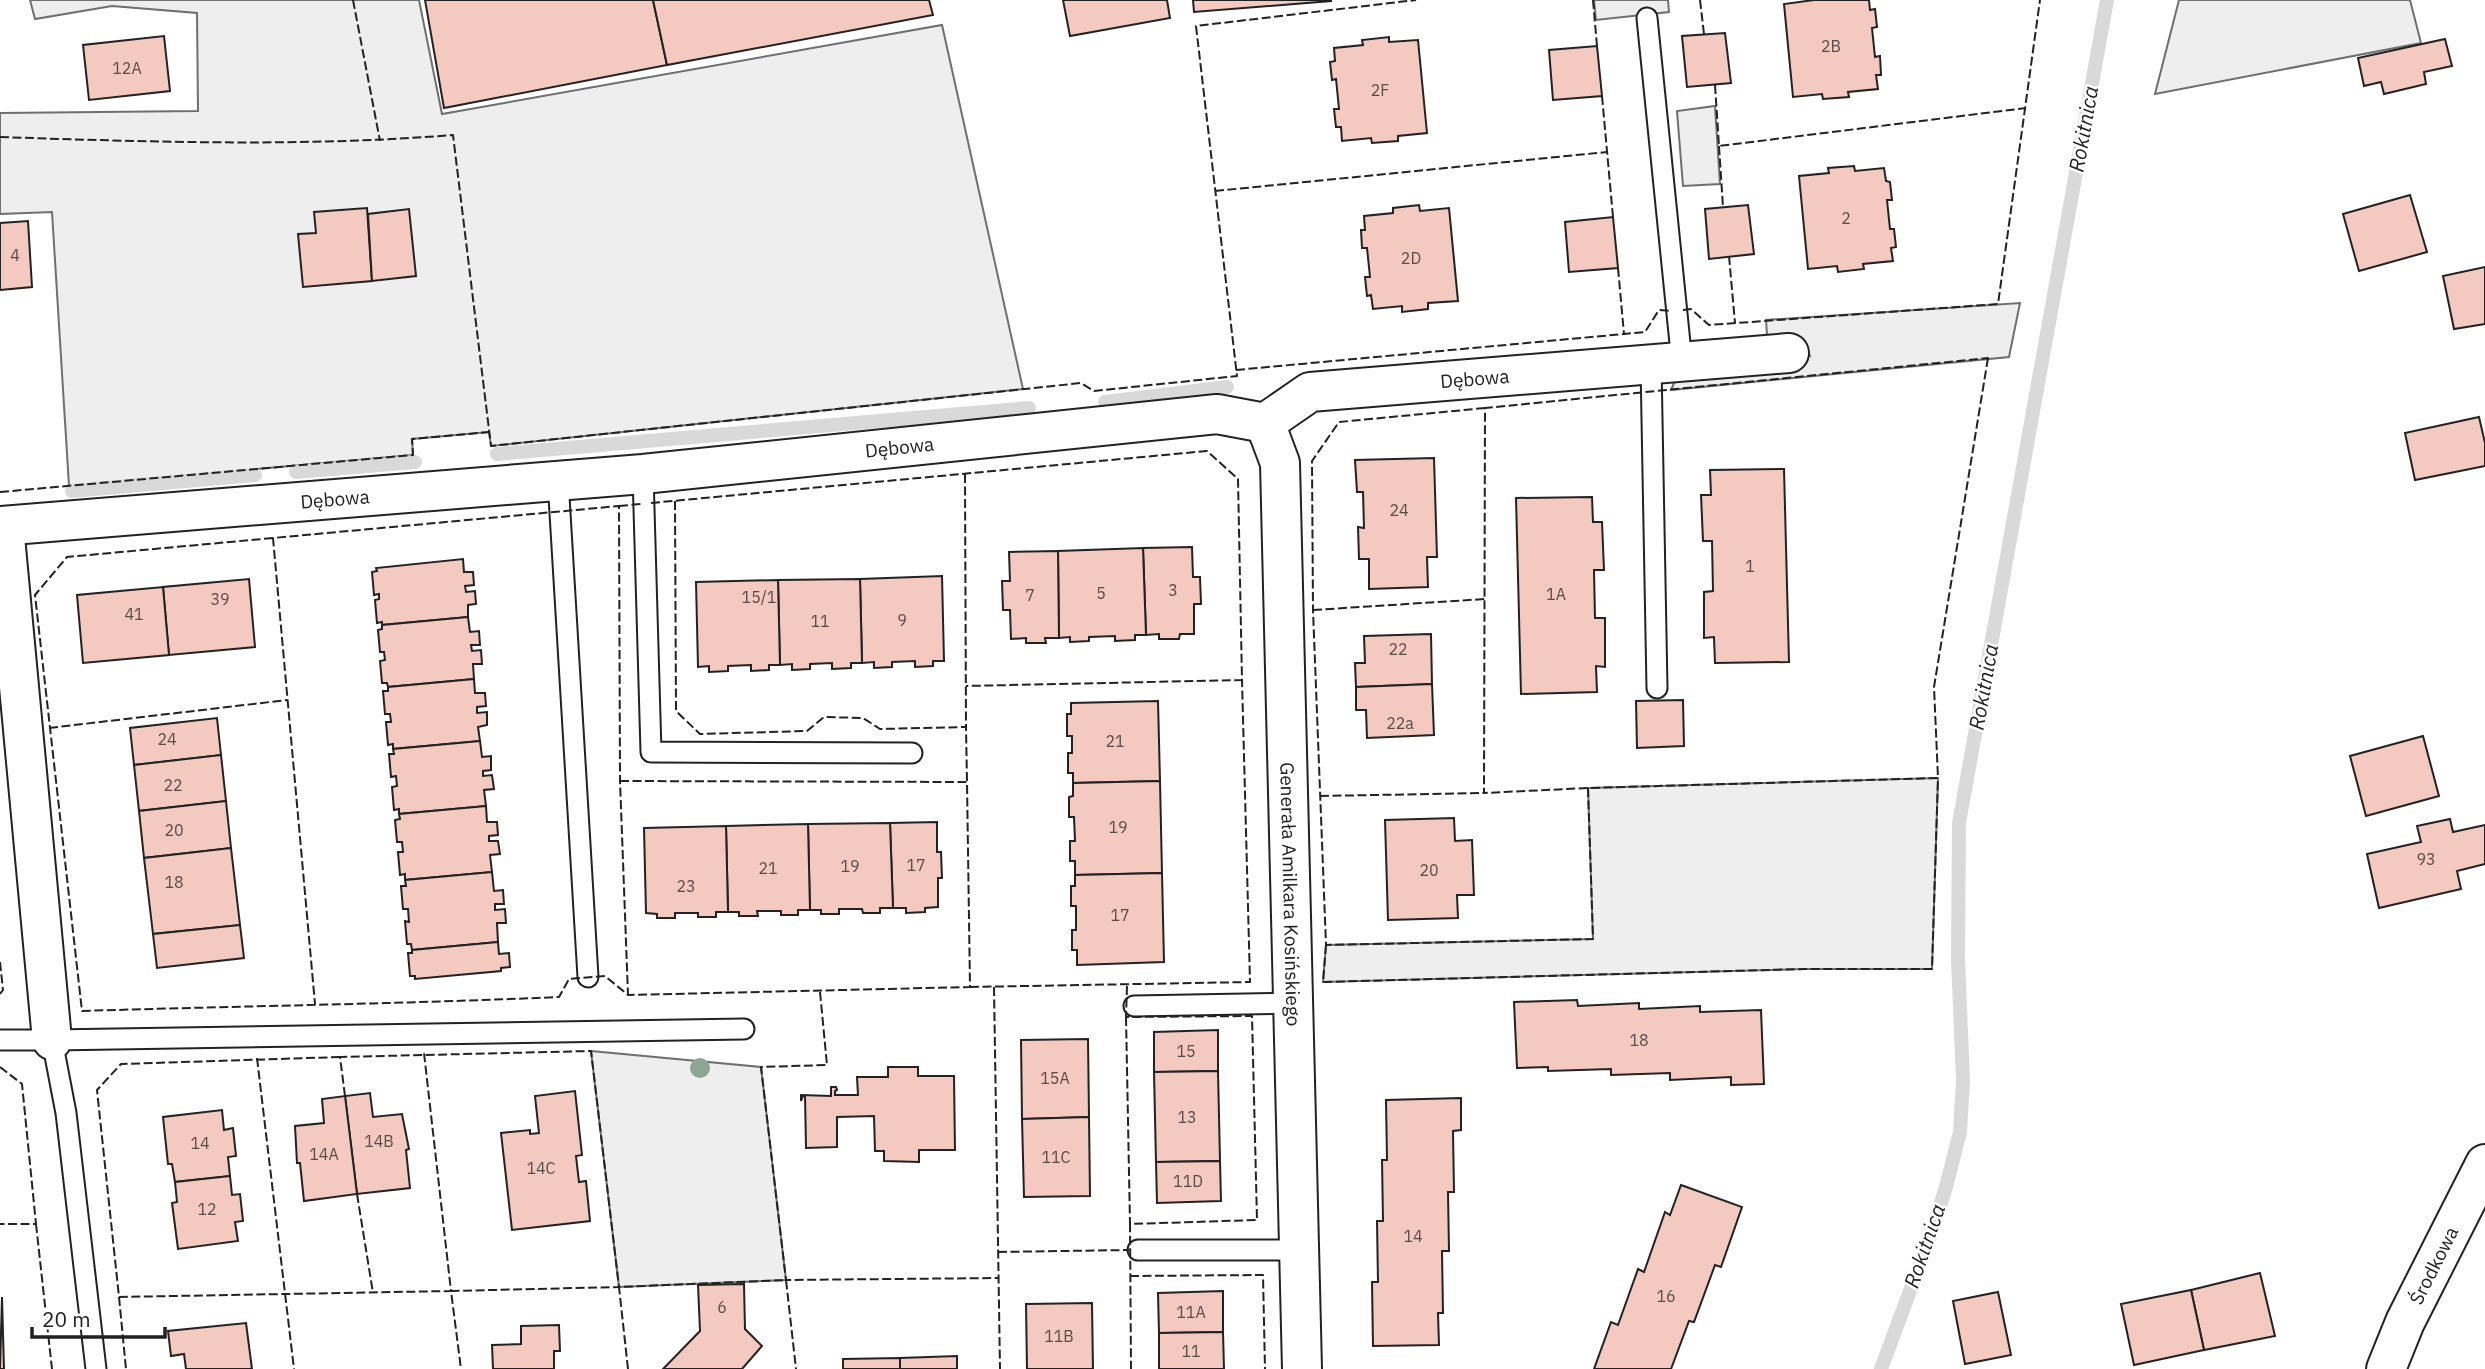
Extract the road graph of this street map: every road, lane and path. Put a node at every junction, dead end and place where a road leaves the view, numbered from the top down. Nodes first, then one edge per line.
1 (1647, 18) dead end
2 (1789, 353) dead end
3 (1667, 364) junction
4 (1265, 423) junction
5 (643, 474) junction
6 (558, 481) junction
7 (2, 526) edge
8 (1657, 688) dead end
9 (912, 753) dead end
10 (588, 977) dead end
11 (1293, 1003) junction
12 (1134, 1006) dead end
13 (744, 1029) dead end
14 (0, 1040) edge
15 (52, 1040) junction
16 (2485, 1164) edge
17 (1138, 1250) dead end
18 (1300, 1250) junction
19 (96, 1369) edge
20 (1303, 1369) edge
21 (2386, 1369) edge

1 - 3 lane
2 - 3 street, Dębowa
3 - 4 street, Dębowa
3 - 8 lane
4 - 5 street, Dębowa
4 - 11 street, Generała Amilkara Kosińskiego
5 - 6 street, Dębowa
5 - 9 lane
6 - 7 street, Dębowa
6 - 10 lane
7 - 15 street
11 - 12 lane
11 - 18 street, Generała Amilkara Kosińskiego
13 - 15 lane
14 - 15 lane
15 - 19 lane
16 - 21 street, Środkowa
17 - 18 lane
18 - 20 street, Generała Amilkara Kosińskiego

